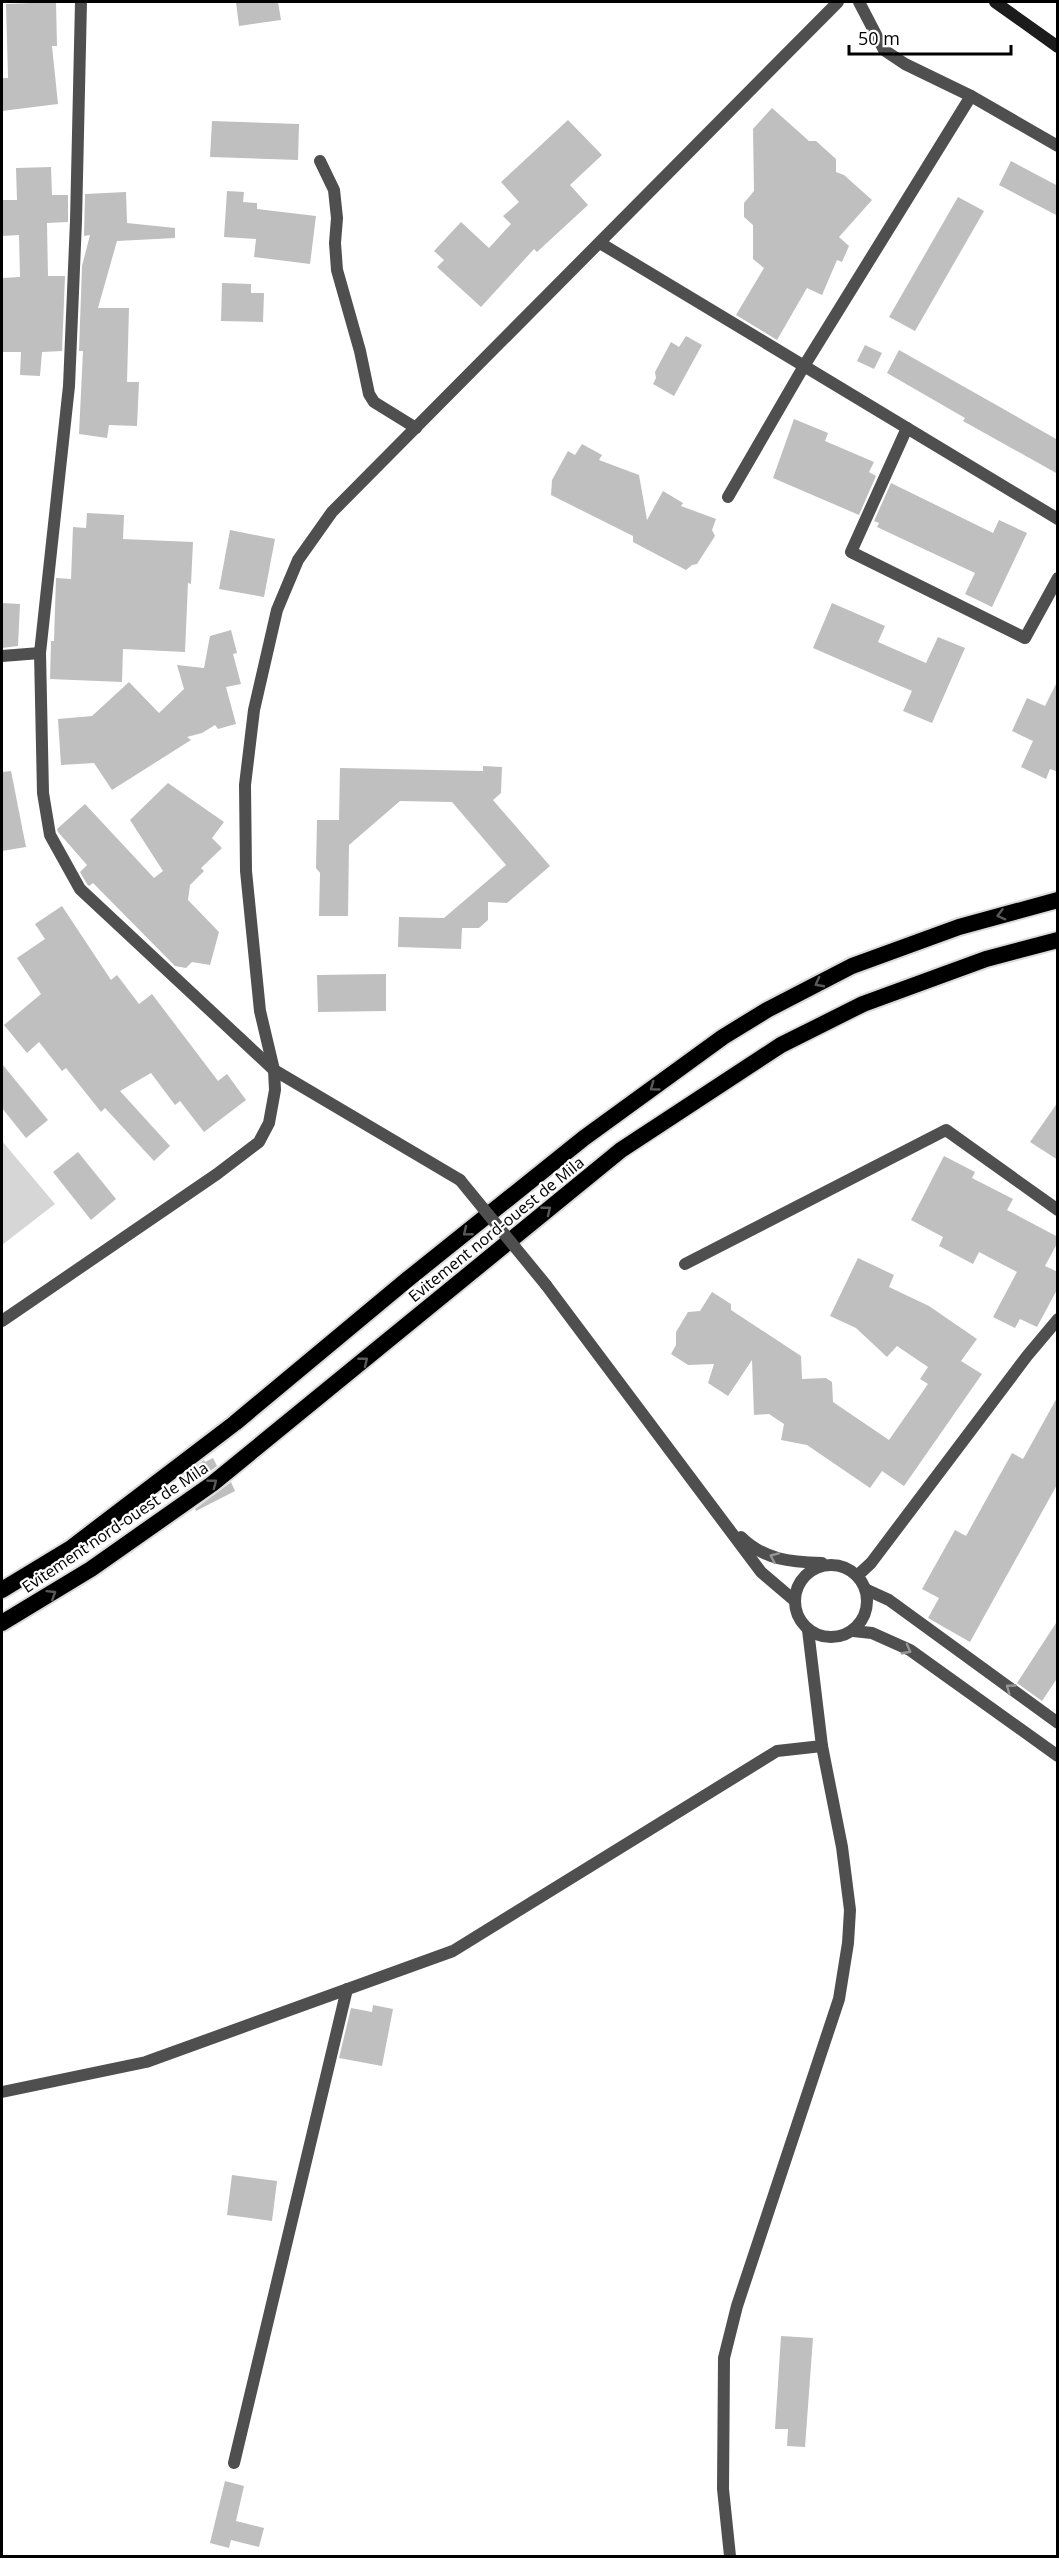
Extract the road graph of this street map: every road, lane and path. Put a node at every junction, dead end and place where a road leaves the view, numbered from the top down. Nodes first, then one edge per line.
1 (81, 2) edge
2 (838, 2) edge
3 (859, 2) edge
4 (995, 2) edge
5 (1058, 47) edge
6 (971, 96) junction
7 (1058, 146) edge
8 (320, 161) dead end
9 (600, 243) junction
10 (804, 366) junction
11 (416, 428) junction
12 (907, 428) junction
13 (728, 497) dead end
14 (1058, 519) edge
15 (1058, 578) edge
16 (40, 653) junction
17 (2, 656) edge
18 (1058, 900) edge
19 (1058, 940) edge
20 (274, 1070) junction
21 (1058, 1210) edge
22 (685, 1264) dead end
23 (1058, 1320) edge
24 (2, 1321) edge
25 (717, 1512) junction
26 (832, 1563) junction
27 (857, 1576) junction
28 (2, 1590) edge
29 (867, 1590) junction
30 (795, 1601) junction
31 (2, 1623) edge
32 (808, 1630) junction
33 (853, 1631) junction
34 (1058, 1722) edge
35 (822, 1746) junction
36 (1058, 1756) edge
37 (347, 1989) junction
38 (2, 2092) edge
39 (234, 2463) dead end
40 (730, 2556) edge

1 - 16 street
2 - 9 street
3 - 6 street
4 - 5 main road
6 - 7 street
6 - 10 street
8 - 11 street
9 - 10 street
9 - 11 street
10 - 12 street
10 - 13 street
11 - 20 street
12 - 14 street
12 - 15 street
16 - 17 street
16 - 20 street
18 -> 28 highway
31 -> 19 highway, Evitement nord-ouest de Mila
20 - 24 street
20 - 25 street, bridge
21 - 22 street
23 - 27 street
26 -> 25 street
25 - 30 street
26 - 27 street
26 - 30 street
27 - 29 street
29 - 33 street
34 -> 29 street
30 - 32 street
32 - 33 street
32 - 35 street
33 -> 36 street
35 - 37 street
35 - 40 street
37 - 38 street
37 - 39 street

